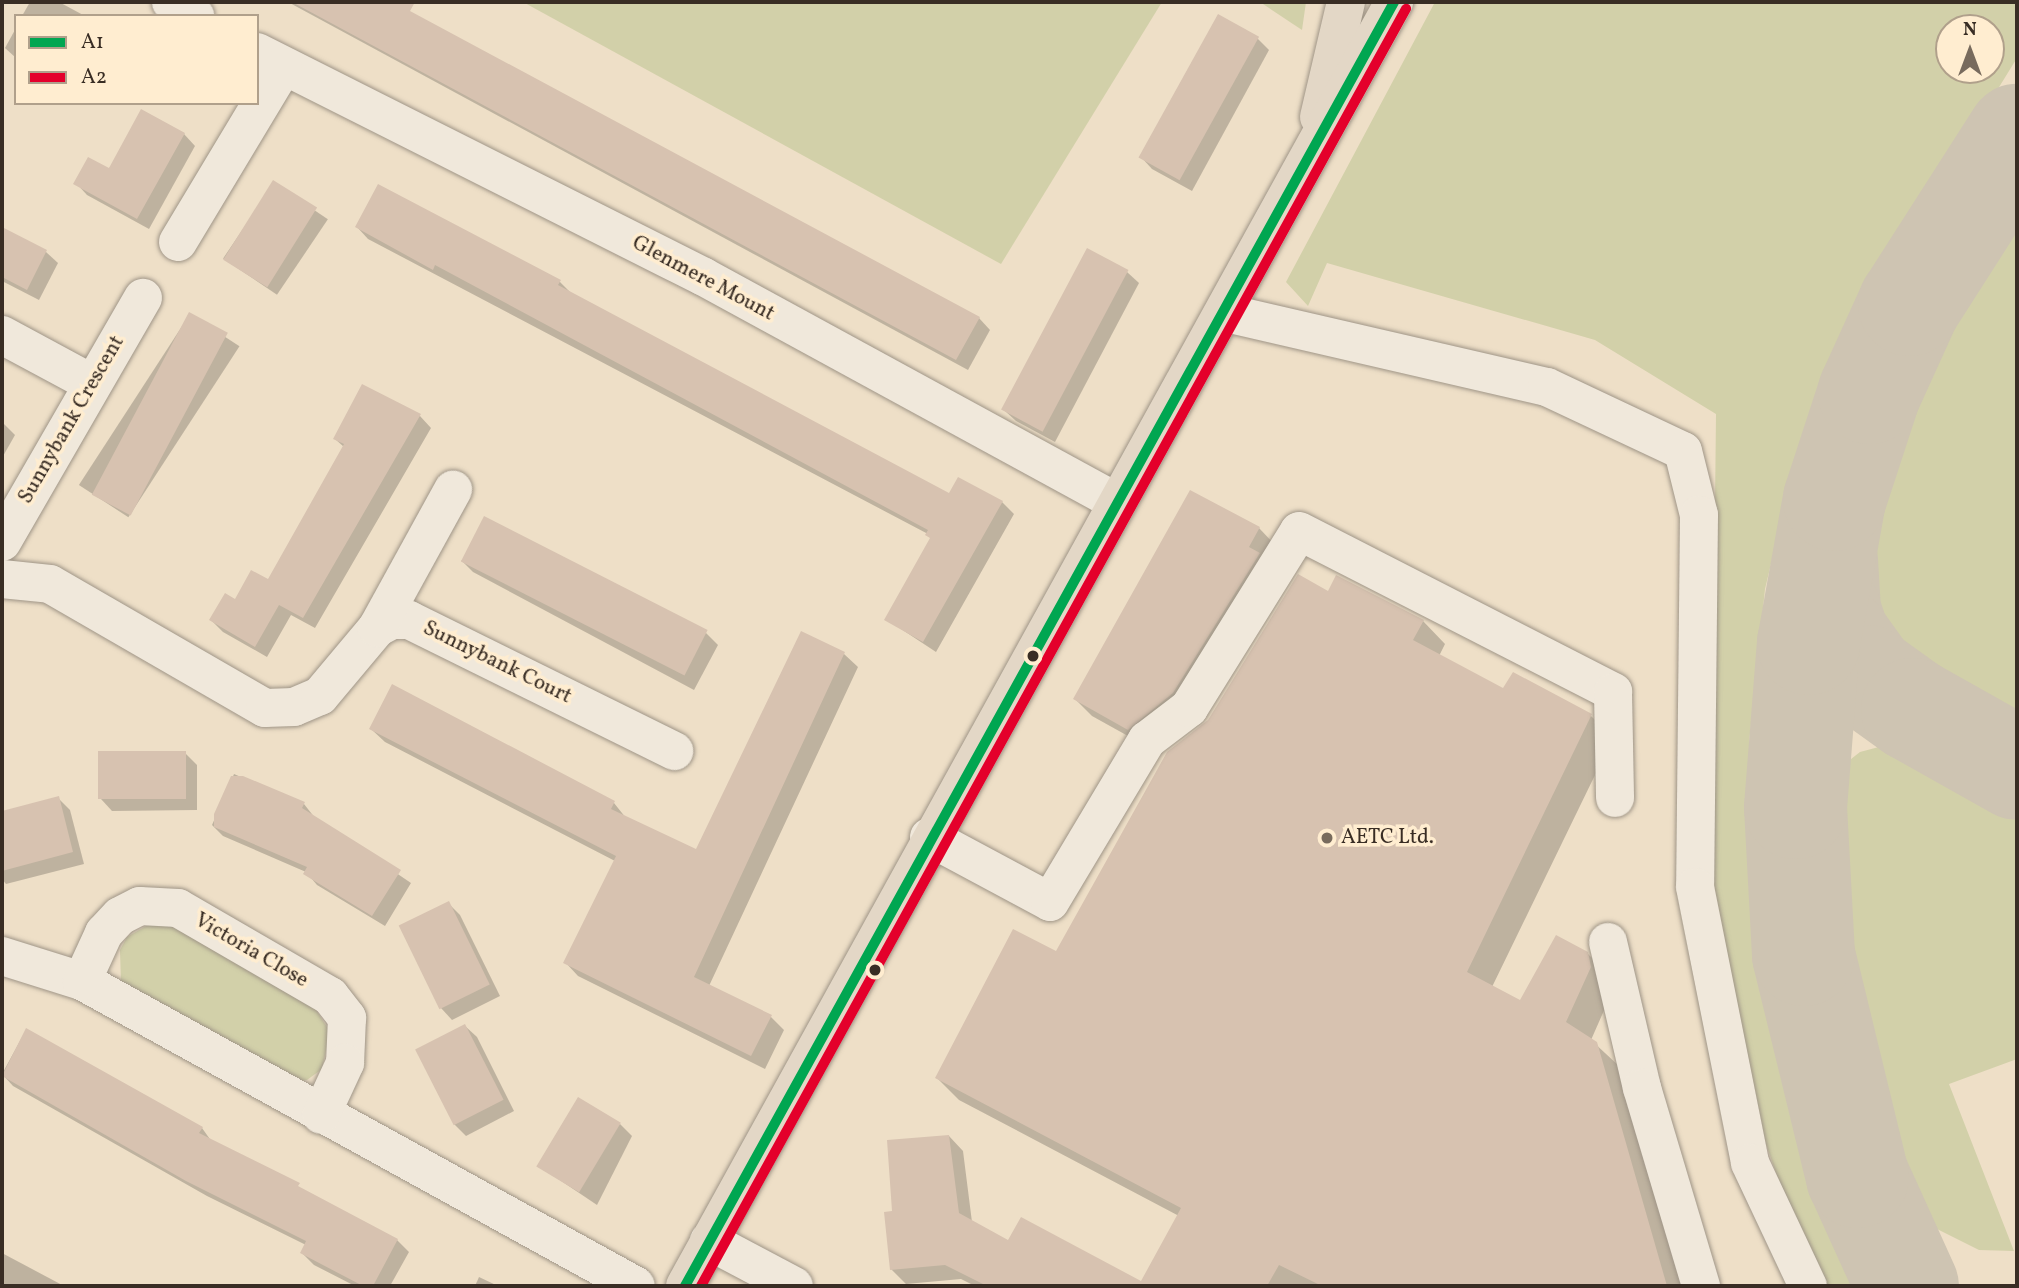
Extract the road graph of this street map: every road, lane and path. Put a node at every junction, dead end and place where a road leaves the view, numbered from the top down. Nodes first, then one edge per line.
1 (171, 2) edge
2 (1346, 2) edge
3 (1394, 2) edge
4 (192, 14) edge
5 (270, 60) edge
6 (259, 82) edge
7 (247, 105) edge
8 (1310, 157) junction
9 (178, 242) dead end
10 (144, 298) dead end
11 (1226, 313) junction
12 (2, 335) edge
13 (91, 383) junction
14 (453, 489) dead end
15 (1116, 502) junction
16 (2, 542) edge
17 (2, 579) edge
18 (377, 628) junction
19 (674, 751) dead end
20 (1615, 798) dead end
21 (929, 837) junction
22 (1608, 942) dead end
23 (2, 956) edge
24 (82, 981) junction
25 (321, 1115) junction
26 (709, 1241) junction
27 (636, 1286) edge
28 (685, 1286) edge
29 (794, 1286) edge
30 (1701, 1286) edge
31 (1808, 1286) edge

1 - 4 street
2 - 8 highway
3 - 8 highway
5 - 6 street, Glenmere Mount
5 - 15 street, Glenmere Mount
7 - 9 street, Glenmere Mount
8 - 11 highway
10 - 13 street, Sunnybank Crescent
11 - 15 highway
11 - 31 street
12 - 13 street
13 - 16 street, Sunnybank Crescent
14 - 18 street
15 - 21 highway
17 - 18 street
18 - 19 street, Sunnybank Court
20 - 21 street
21 - 26 highway
22 - 30 street
23 - 24 street
24 - 25 street
24 - 25 street, Victoria Close
25 - 27 street
26 - 28 highway
26 - 29 street

